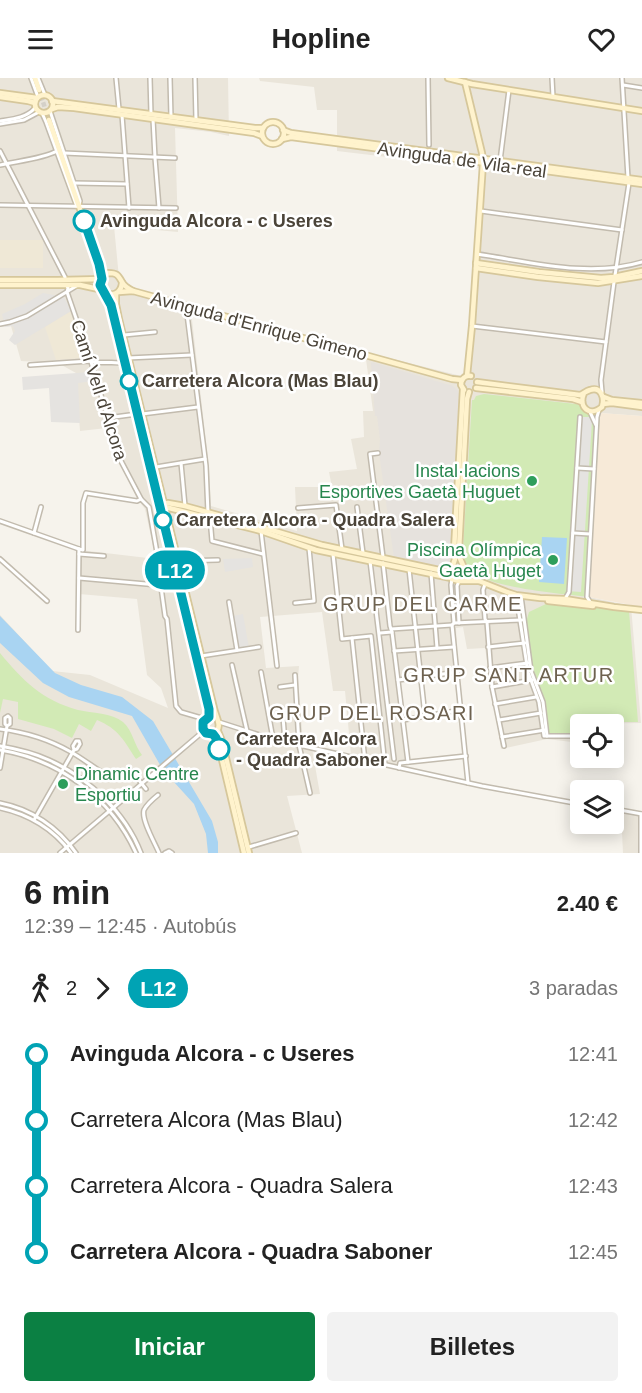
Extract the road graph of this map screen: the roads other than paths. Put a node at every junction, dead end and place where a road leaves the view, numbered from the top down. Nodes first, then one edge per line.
1 (34, 78) edge
2 (116, 78) edge
3 (150, 78) edge
4 (170, 78) edge
5 (195, 78) edge
6 (428, 78) edge
7 (448, 78) edge
8 (552, 78) edge
9 (622, 78) edge
10 (463, 80) edge
11 (623, 85) junction
12 (642, 88) edge
13 (39, 90) tunnel mouth
14 (509, 90) junction
15 (0, 93) edge
16 (45, 95) junction
17 (0, 97) edge
18 (553, 97) junction
19 (52, 101) junction
20 (38, 105) junction
21 (624, 108) junction
22 (51, 110) junction
23 (642, 111) edge
24 (121, 112) junction
25 (152, 117) junction
26 (171, 117) junction
27 (49, 120) tunnel mouth
28 (196, 120) junction
29 (0, 122) edge
30 (263, 128) junction
31 (283, 129) junction
32 (262, 136) junction
33 (282, 138) junction
34 (429, 145) dead end
35 (0, 151) edge
36 (57, 151) junction
37 (64, 153) junction
38 (125, 156) junction
39 (155, 158) junction
40 (175, 158) dead end
41 (483, 161) junction
42 (500, 161) junction
43 (6, 164) junction
44 (0, 165) edge
45 (629, 180) junction
46 (642, 182) edge
47 (74, 183) junction
48 (127, 184) junction
49 (0, 205) edge
50 (28, 206) junction
51 (79, 207) junction
52 (129, 208) junction
53 (159, 208) junction
54 (176, 208) dead end
55 (480, 211) junction
56 (621, 230) junction
57 (477, 254) junction
58 (642, 262) edge
59 (99, 264) junction
60 (476, 265) junction
61 (616, 268) junction
62 (642, 271) edge
63 (108, 273) junction
64 (642, 276) edge
65 (102, 279) junction
66 (614, 280) junction
67 (65, 282) junction
68 (0, 283) edge
69 (122, 283) junction
70 (80, 285) junction
71 (0, 290) edge
72 (132, 291) junction
73 (67, 292) junction
74 (104, 292) junction
75 (117, 293) junction
76 (186, 306) junction
77 (0, 324) edge
78 (472, 326) junction
79 (155, 332) dead end
80 (123, 335) junction
81 (606, 342) junction
82 (192, 355) junction
83 (124, 361) junction
84 (91, 362) junction
85 (30, 365) dead end
86 (469, 376) junction
87 (601, 380) junction
88 (462, 385) junction
89 (477, 385) junction
90 (592, 389) junction
91 (469, 392) junction
92 (584, 393) junction
93 (603, 395) junction
94 (582, 402) junction
95 (603, 405) junction
96 (642, 405) edge
97 (198, 406) junction
98 (599, 410) junction
99 (590, 411) junction
100 (140, 414) junction
101 (580, 417) dead end
102 (107, 418) junction
103 (597, 426) junction
104 (378, 453) dead end
105 (205, 459) junction
106 (181, 463) junction
107 (155, 467) junction
108 (577, 468) junction
109 (594, 469) junction
110 (141, 499) junction
111 (163, 505) junction
112 (185, 506) junction
113 (41, 507) dead end
114 (148, 507) junction
115 (357, 507) dead end
116 (298, 508) dead end
117 (209, 515) junction
118 (0, 521) edge
119 (261, 531) junction
120 (34, 533) junction
121 (573, 533) junction
122 (590, 534) junction
123 (309, 544) junction
124 (316, 547) junction
125 (79, 551) junction
126 (342, 552) junction
127 (332, 553) junction
128 (263, 554) junction
129 (104, 556) dead end
130 (364, 557) junction
131 (0, 559) edge
132 (218, 560) dead end
133 (178, 561) junction
134 (370, 561) junction
135 (383, 561) junction
136 (410, 566) junction
137 (452, 568) junction
138 (464, 569) junction
139 (431, 573) junction
140 (79, 578) junction
141 (452, 578) junction
142 (460, 581) junction
143 (479, 581) junction
144 (485, 584) junction
145 (162, 585) junction
146 (180, 587) junction
147 (519, 595) junction
148 (47, 601) dead end
149 (564, 601) junction
150 (587, 601) junction
151 (229, 602) dead end
152 (295, 603) dead end
153 (614, 607) junction
154 (642, 610) edge
155 (522, 620) junction
156 (487, 622) junction
157 (459, 623) junction
158 (453, 624) junction
159 (435, 626) junction
160 (415, 628) junction
161 (78, 630) dead end
162 (392, 631) junction
163 (380, 633) dead end
164 (352, 638) junction
165 (525, 643) junction
166 (488, 646) junction
167 (259, 647) dead end
168 (454, 647) junction
169 (437, 648) junction
170 (237, 650) junction
171 (417, 650) junction
172 (394, 651) junction
173 (201, 656) junction
174 (528, 663) junction
175 (232, 665) dead end
176 (277, 666) dead end
177 (490, 668) junction
178 (261, 672) dead end
179 (458, 672) junction
180 (295, 675) dead end
181 (420, 677) junction
182 (398, 680) junction
183 (532, 680) junction
184 (295, 685) junction
185 (280, 687) dead end
186 (492, 687) junction
187 (539, 697) junction
188 (495, 704) junction
189 (461, 710) junction
190 (542, 713) junction
191 (425, 716) junction
192 (283, 717) dead end
193 (207, 718) junction
194 (403, 720) junction
195 (499, 720) junction
196 (218, 726) junction
197 (6, 728) junction
198 (0, 729) edge
199 (544, 730) junction
200 (204, 731) junction
201 (247, 732) junction
202 (570, 736) edge
203 (502, 737) junction
204 (273, 740) junction
205 (285, 742) junction
206 (299, 745) junction
207 (504, 746) dead end
208 (2, 748) edge
209 (73, 751) junction
210 (466, 756) junction
211 (394, 759) dead end
212 (365, 761) junction
213 (408, 762) junction
214 (385, 765) junction
215 (0, 768) edge
216 (399, 768) junction
217 (63, 769) junction
218 (134, 773) dead end
219 (138, 779) dead end
220 (468, 783) junction
221 (142, 784) junction
222 (146, 789) dead end
223 (310, 793) dead end
224 (150, 794) dead end
225 (158, 795) dead end
226 (154, 799) junction
227 (570, 802) edge
228 (0, 803) edge
229 (0, 808) edge
230 (112, 809) junction
231 (624, 811) edge
232 (642, 814) edge
233 (35, 818) junction
234 (296, 833) dead end
235 (69, 846) junction
236 (248, 850) edge
237 (60, 853) edge
238 (71, 853) edge
239 (76, 853) edge
240 (136, 853) edge
241 (141, 853) edge
242 (159, 853) edge
243 (165, 853) edge
244 (172, 853) edge
245 (244, 853) edge
246 (641, 853) edge

1 - 13 main road
1 - 16 street
1 - 20 street
2 - 24 street
3 - 25 street
4 - 26 street
5 - 28 street
6 - 34 street
7 - 10 main road
8 - 18 street
9 - 11 street
10 - 14 main road
10 - 41 main road
11 - 12 street
11 - 21 street
14 - 18 main road
14 - 42 street
15 - 20 main road
16 - 19 main road
16 - 20 main road
17 - 20 main road
18 - 21 main road
19 - 22 main road
19 - 24 main road
20 - 22 main road
20 - 29 street
20 - 36 street
21 - 23 main road
21 - 45 street
22 - 24 main road
22 - 37 street
24 - 25 main road
24 - 38 street
25 - 26 main road
25 - 32 main road
25 - 39 street
26 - 28 main road
27 - 51 main road
28 - 30 main road
30 - 31 main road
30 - 32 main road
31 - 33 main road
31 - 41 main road, Avinguda de Vila-real
32 - 33 main road
33 - 41 main road, Avinguda de Vila-real
35 - 43 street, Camí Vell d'Alcora
36 - 43 street
36 - 51 street
37 - 38 street
37 - 47 street
38 - 39 street
38 - 48 street
39 - 40 street
39 - 53 street
41 - 42 main road, Avinguda de Vila-real
41 - 45 main road, Avinguda de Vila-real
41 - 55 main road
42 - 45 main road, Avinguda de Vila-real
43 - 44 street
43 - 50 street, Camí Vell d'Alcora
45 - 46 main road, Avinguda de Vila-real
45 - 56 street
47 - 48 street
47 - 51 street
48 - 52 street
49 - 50 street
50 - 51 street
50 - 67 street, Camí Vell d'Alcora
51 - 52 street
51 - 59 main road
52 - 53 street
53 - 54 street
55 - 56 street
55 - 57 main road
56 - 61 street
57 - 60 main road
57 - 61 street
58 - 61 street
59 - 63 main road
59 - 65 main road
60 - 66 main road
60 - 78 main road
61 - 66 street
62 - 66 main road
63 - 65 main road
63 - 69 main road
64 - 66 main road
65 - 67 main road
65 - 74 main road
66 - 81 street
67 - 68 main road
67 - 70 main road
67 - 73 street, Camí Vell d'Alcora
68 - 71 street
69 - 72 main road, Avinguda d'Enrique Gimeno
69 - 75 main road
70 - 73 street
70 - 74 main road
72 - 75 main road, Avinguda d'Enrique Gimeno
72 - 76 main road, Avinguda d'Enrique Gimeno
73 - 77 street
73 - 84 street, Camí Vell d'Alcora
74 - 75 main road
74 - 83 main road
75 - 80 main road
76 - 82 street
76 - 88 main road, Avinguda d'Enrique Gimeno
78 - 81 street
78 - 86 main road
79 - 80 street
80 - 83 main road
81 - 87 street
82 - 83 street
82 - 97 street
83 - 84 street
83 - 100 main road
84 - 85 street
84 - 102 street, Camí Vell d'Alcora
86 - 88 main road
86 - 89 main road
87 - 90 street
87 - 93 street
88 - 91 main road
88 - 137 main road
89 - 91 main road
89 - 92 main road
89 - 94 main road
90 - 92 main road
90 - 93 main road
91 - 138 main road
92 - 94 main road
93 - 95 main road
93 - 96 main road
94 - 99 main road
95 - 96 main road
95 - 98 main road
97 - 100 street
97 - 105 street
98 - 99 main road
98 - 103 street
99 - 103 street
100 - 102 street
100 - 107 main road
100 - 111 main road
101 - 108 street
102 - 110 street, Camí Vell d'Alcora
103 - 109 street
104 - 135 street
105 - 106 street
105 - 117 street
106 - 107 street
106 - 112 street
107 - 111 main road
108 - 109 street
108 - 121 street
109 - 122 street
110 - 114 street, Camí Vell d'Alcora
110 - 125 street
111 - 112 main road
111 - 114 street
111 - 117 main road
111 - 133 main road
111 - 146 main road
112 - 117 main road
113 - 120 street
114 - 145 street, Camí Vell d'Alcora
115 - 130 street
116 - 126 street
117 - 119 main road
117 - 123 main road
117 - 128 street
118 - 120 street
119 - 123 main road
119 - 128 street
120 - 125 street
121 - 122 street
121 - 149 street
122 - 150 street
123 - 124 main road
123 - 152 street
124 - 126 main road
124 - 127 main road
125 - 129 street
125 - 140 street
126 - 127 main road
126 - 130 main road
127 - 164 street
128 - 176 street
130 - 134 main road
130 - 135 main road
131 - 148 street
132 - 133 street
133 - 173 main road
134 - 135 main road
134 - 211 street
135 - 136 main road
135 - 162 street
136 - 137 main road
136 - 139 main road
136 - 160 street
137 - 138 main road
137 - 141 main road
138 - 142 main road
138 - 143 main road
139 - 141 main road
139 - 159 street
140 - 145 street
140 - 161 street
141 - 142 main road
141 - 158 street
142 - 143 main road
142 - 157 street
143 - 144 main road
144 - 147 main road
144 - 156 street
145 - 146 street
145 - 193 street, Camí Vell d'Alcora
146 - 193 main road
147 - 149 main road
147 - 155 street
149 - 150 main road
149 - 153 main road
150 - 153 main road
151 - 170 street
153 - 154 main road
155 - 156 street
155 - 165 street
156 - 157 street
156 - 166 street
157 - 158 street
158 - 159 street
158 - 168 street
159 - 160 street
159 - 169 street
160 - 162 street
160 - 171 street
162 - 163 street
162 - 172 street
164 - 212 street
164 - 214 street
165 - 166 street
165 - 174 street
166 - 177 street
167 - 170 street
168 - 169 street
168 - 179 street
169 - 171 street
170 - 173 street
171 - 172 street
171 - 181 street
172 - 182 street
173 - 196 main road
174 - 177 street
174 - 183 street
175 - 201 street
177 - 186 street
178 - 204 street
179 - 181 street
179 - 189 street
180 - 184 street
181 - 182 street
181 - 191 street
182 - 194 street
183 - 186 street
183 - 187 street
184 - 185 street
184 - 206 street
186 - 188 street
187 - 188 street
187 - 190 street
188 - 195 street
189 - 191 street
189 - 210 street
190 - 195 street
190 - 199 street
191 - 194 street
192 - 205 street
193 - 196 main road
193 - 200 main road
194 - 213 street
195 - 203 street
196 - 200 main road
196 - 201 street
196 - 236 main road
196 - 245 main road
197 - 198 street
197 - 208 street
197 - 209 street
199 - 202 street
199 - 203 street
200 - 221 street
201 - 204 street
203 - 207 street
204 - 205 street
205 - 206 street
206 - 212 street
206 - 223 street
208 - 215 street
208 - 217 street
209 - 217 street
209 - 218 street
210 - 213 street
210 - 220 street
212 - 214 street
213 - 216 street
214 - 216 street
216 - 220 street
217 - 230 street
217 - 233 street
219 - 221 street
220 - 227 street
221 - 222 street
221 - 230 street
224 - 226 street
225 - 226 street
226 - 242 street
228 - 233 street
229 - 233 street
230 - 235 street
230 - 240 street
230 - 241 street
231 - 232 street
232 - 246 street
233 - 235 street
234 - 236 street
235 - 237 street
235 - 238 street
235 - 239 street
243 - 244 street

